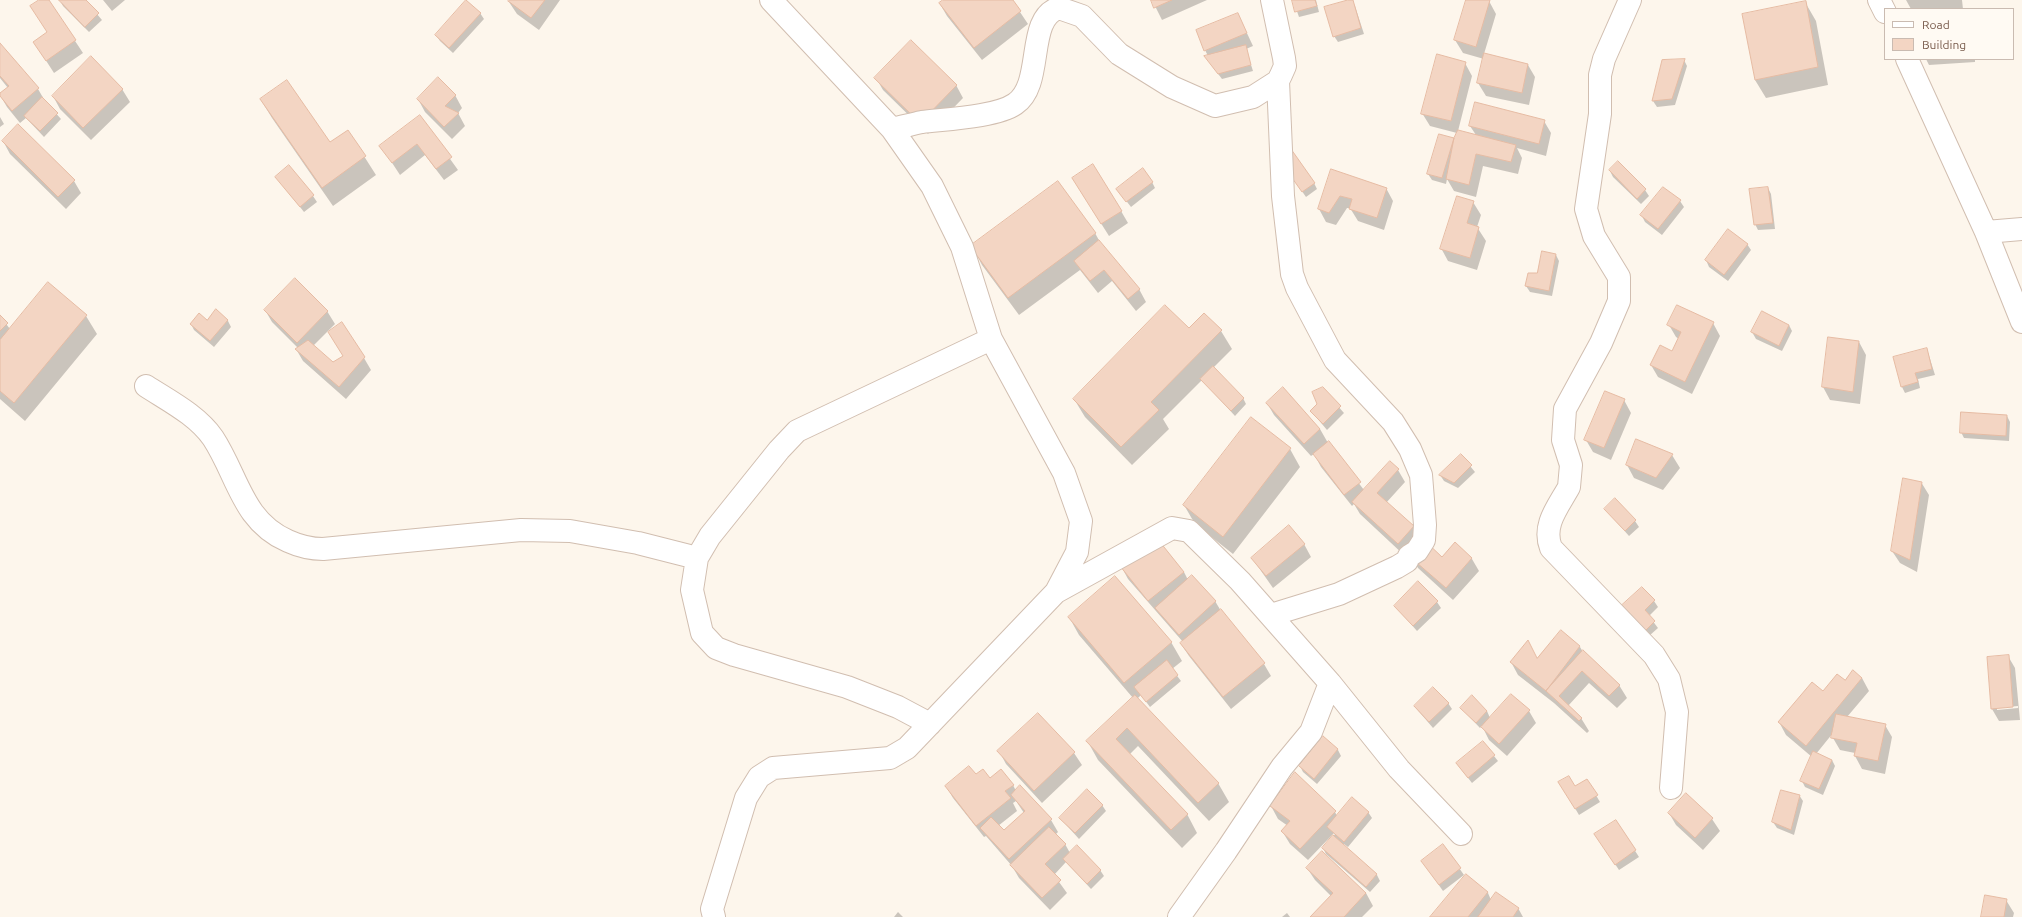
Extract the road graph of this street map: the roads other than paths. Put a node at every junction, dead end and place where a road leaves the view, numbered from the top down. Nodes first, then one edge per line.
1 (771, 0) edge
2 (1272, 0) edge
3 (1630, 0) edge
4 (1879, 0) edge
5 (1884, 10) edge
6 (1907, 60) edge
7 (1278, 81) junction
8 (892, 129) junction
9 (2022, 229) edge
10 (1986, 232) junction
11 (2022, 322) edge
12 (990, 339) junction
13 (146, 386) dead end
14 (697, 558) junction
15 (1056, 592) junction
16 (1270, 615) junction
17 (1330, 684) junction
18 (930, 724) junction
19 (1671, 788) dead end
20 (1461, 834) dead end
21 (714, 917) edge
22 (1179, 917) edge

1 - 8 street
2 - 7 street
3 - 19 street
4 - 5 street
6 - 10 street
7 - 8 street
7 - 16 street
8 - 12 street
9 - 10 street
10 - 11 street
12 - 14 street
12 - 15 street
13 - 14 street
14 - 18 street
15 - 16 street
15 - 18 street
16 - 17 street
17 - 20 street
17 - 22 street
18 - 21 street

